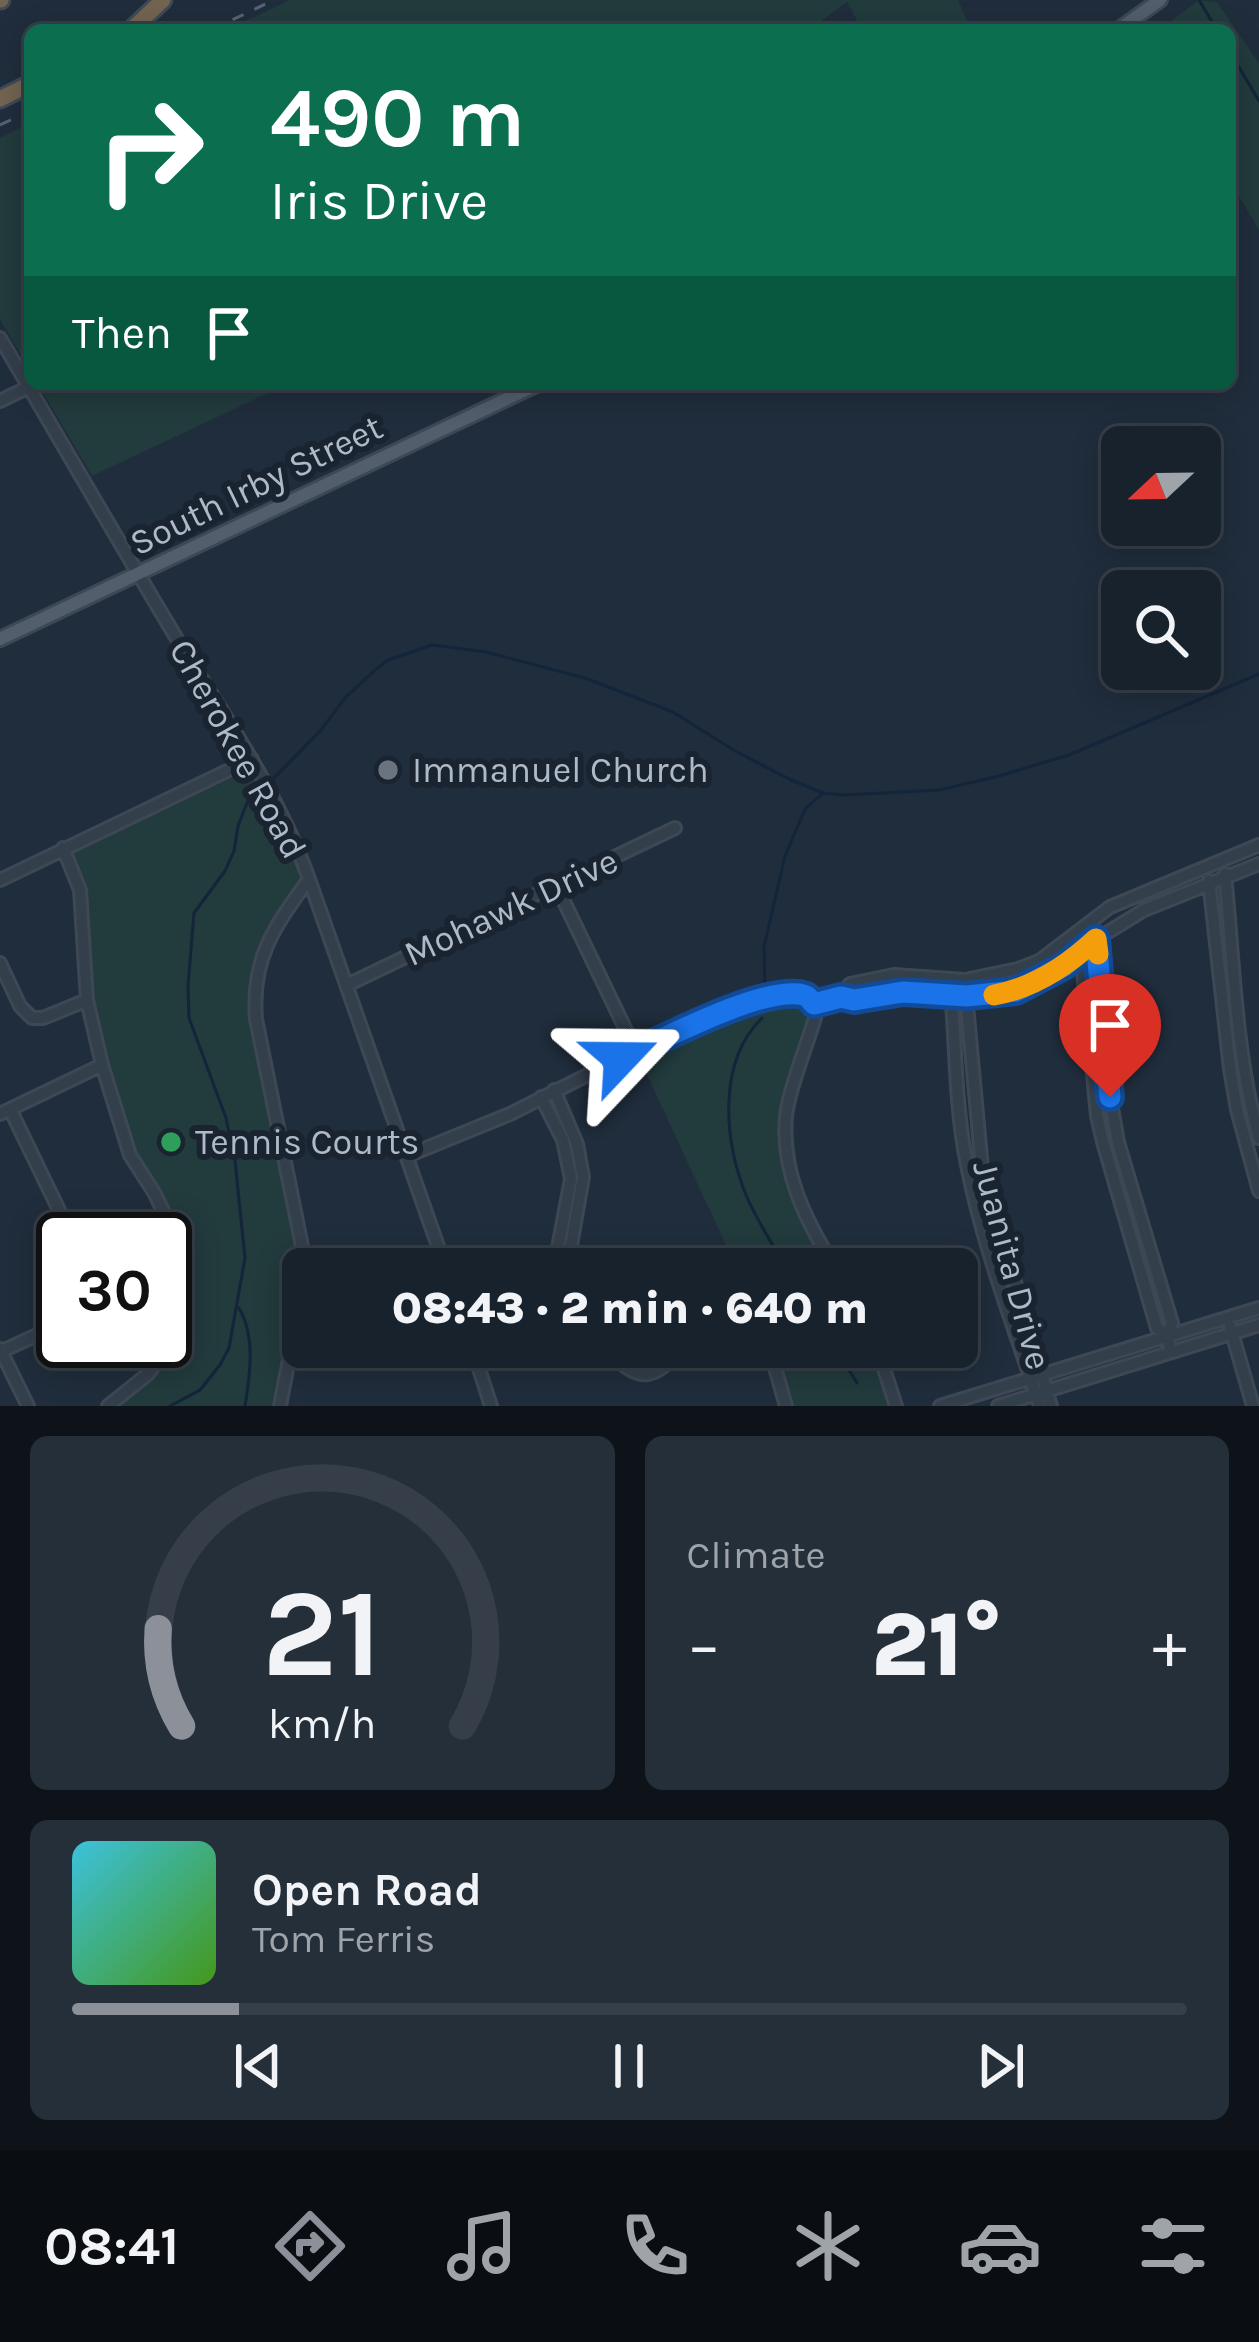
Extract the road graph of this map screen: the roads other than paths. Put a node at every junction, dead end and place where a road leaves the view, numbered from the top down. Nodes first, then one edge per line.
1 (1160, 0) edge
2 (161, 1) edge
3 (137, 24) edge
4 (1126, 24) edge
5 (0, 338) edge
6 (24, 379) edge
7 (31, 390) edge
8 (525, 390) edge
9 (139, 574) junction
10 (0, 640) edge
11 (252, 759) junction
12 (675, 828) dead end
13 (1259, 845) edge
14 (63, 848) junction
15 (1223, 859) junction
16 (1259, 863) edge
17 (1206, 866) junction
18 (1225, 878) junction
19 (309, 879) junction
20 (0, 880) edge
21 (1210, 884) junction
22 (556, 885) junction
23 (1090, 922) junction
24 (1076, 935) junction
25 (1096, 939) junction
26 (1082, 952) junction
27 (0, 962) edge
28 (950, 980) junction
29 (965, 980) junction
30 (347, 985) junction
31 (951, 995) junction
32 (967, 996) junction
33 (841, 997) junction
34 (87, 1000) junction
35 (814, 1004) junction
36 (636, 1051) junction
37 (102, 1065) junction
38 (554, 1090) junction
39 (542, 1097) junction
40 (5, 1112) edge
41 (1259, 1138) edge
42 (407, 1156) junction
43 (1259, 1191) edge
44 (59, 1212) edge
45 (162, 1212) edge
46 (439, 1248) edge
47 (558, 1248) edge
48 (571, 1248) edge
49 (823, 1248) edge
50 (1259, 1308) edge
51 (1228, 1318) junction
52 (1259, 1325) edge
53 (1232, 1333) junction
54 (36, 1335) edge
55 (1167, 1336) junction
56 (0, 1351) edge
57 (1171, 1351) junction
58 (153, 1368) edge
59 (479, 1368) edge
60 (627, 1368) edge
61 (661, 1368) edge
62 (775, 1368) edge
63 (884, 1368) edge
64 (1042, 1373) junction
65 (1029, 1378) junction
66 (1041, 1397) edge
67 (28, 1406) edge
68 (108, 1406) edge
69 (280, 1406) edge
70 (491, 1406) edge
71 (786, 1406) edge
72 (896, 1406) edge
73 (940, 1406) edge
74 (998, 1406) edge
75 (1051, 1406) edge
76 (1252, 1406) edge

1 - 4 main road
2 - 3 highway
5 - 6 street, Cherokee Road
7 - 9 street, Cherokee Road
8 - 9 main road, South Irby Street
9 - 10 main road, South Irby Street
9 - 11 street, Cherokee Road
11 - 14 street
11 - 19 street, Cherokee Road
12 - 22 street, Mohawk Drive
13 - 15 street
14 - 20 street
14 - 34 street
15 - 17 street
15 - 18 street
16 - 18 street
17 - 21 street
17 - 23 street
18 - 21 street
18 - 41 street
19 - 30 street, Cherokee Road
19 - 69 street
21 - 25 street
21 - 43 street
22 - 30 street, Mohawk Drive
22 - 36 street
23 - 24 street
23 - 25 street
24 - 26 street
24 - 29 street
25 - 26 street
25 - 55 street
26 - 32 street
26 - 55 street
27 - 34 street
28 - 29 street
28 - 31 street, Juanita Drive
28 - 33 street
29 - 32 street, Juanita Drive
30 - 42 street, Cherokee Road
31 - 32 street
31 - 33 street
31 - 65 street, Juanita Drive
32 - 64 street, Juanita Drive
33 - 35 street
34 - 37 street
35 - 36 street
35 - 49 street
36 - 38 street
37 - 40 street
37 - 45 street
38 - 39 street
38 - 48 street
39 - 42 street
39 - 47 street
40 - 44 street
42 - 46 street, Cherokee Road
50 - 51 street
51 - 53 street
51 - 55 street
52 - 53 street
53 - 57 street
53 - 76 street
54 - 56 street
55 - 57 street
55 - 64 street
56 - 67 street
57 - 66 street
58 - 68 street
59 - 70 street
60 - 61 street
62 - 71 street
63 - 72 street
64 - 65 street
64 - 66 street, Juanita Drive
65 - 66 street, Juanita Drive
65 - 73 street
66 - 74 street
66 - 75 street, Juanita Drive

